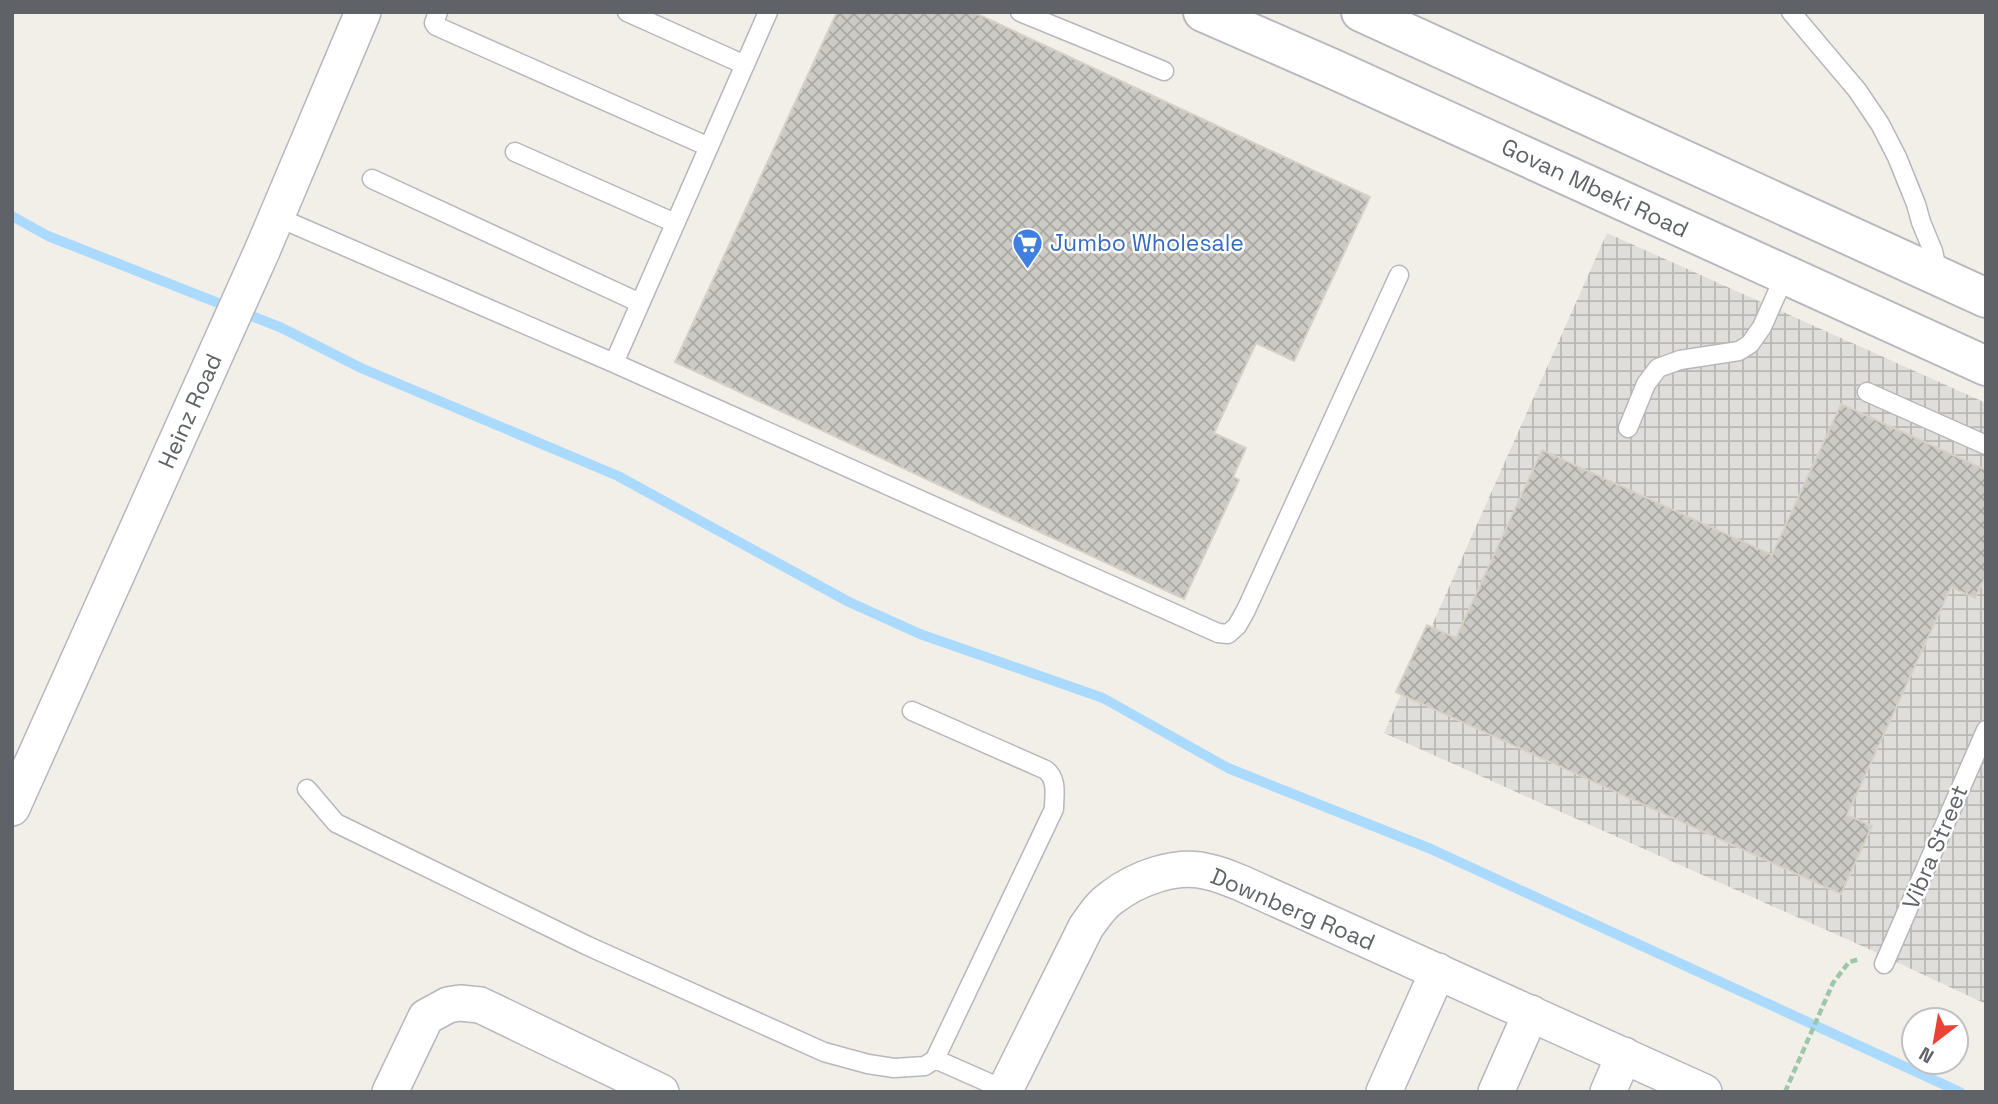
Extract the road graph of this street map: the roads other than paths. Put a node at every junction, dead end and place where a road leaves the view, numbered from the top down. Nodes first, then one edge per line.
1 (363, 12) edge
2 (438, 12) edge
3 (627, 12) edge
4 (768, 12) edge
5 (1020, 12) edge
6 (1203, 12) edge
7 (1362, 12) edge
8 (1791, 12) edge
9 (745, 65) junction
10 (1164, 71) dead end
11 (709, 147) junction
12 (515, 152) dead end
13 (372, 179) dead end
14 (277, 217) junction
15 (676, 223) junction
16 (1399, 275) dead end
17 (1785, 275) junction
18 (1939, 277) junction
19 (1986, 298) edge
20 (640, 303) junction
21 (614, 363) junction
22 (1986, 366) edge
23 (1867, 393) dead end
24 (1628, 428) dead end
25 (1986, 445) edge
26 (912, 711) dead end
27 (1986, 730) edge
28 (307, 789) dead end
29 (12, 808) edge
30 (1884, 964) dead end
31 (1438, 971) junction
32 (1531, 1013) junction
33 (1624, 1055) junction
34 (934, 1059) junction
35 (1004, 1091) edge
36 (390, 1092) edge
37 (661, 1092) edge
38 (1384, 1092) edge
39 (1496, 1092) edge
40 (1608, 1092) edge
41 (1704, 1092) edge

1 - 14 street, Heinz Road
2 - 11 lane
3 - 9 lane
4 - 9 lane
5 - 10 lane
6 - 17 main road, Govan Mbeki Road
7 - 18 main road
8 - 18 lane
9 - 11 lane
11 - 15 lane
12 - 15 lane
13 - 20 lane
14 - 21 lane
14 - 29 street, Heinz Road
15 - 20 lane
16 - 21 lane
17 - 22 main road, Govan Mbeki Road
17 - 24 lane
18 - 19 main road
20 - 21 lane
23 - 25 lane
26 - 34 lane
27 - 30 lane, Vibra Street
28 - 34 lane
31 - 32 street, Downberg Road
31 - 35 street, Downberg Road
31 - 38 street
32 - 33 street, Downberg Road
32 - 39 street
33 - 40 street
33 - 41 street, Downberg Road
34 - 35 lane
36 - 37 street

